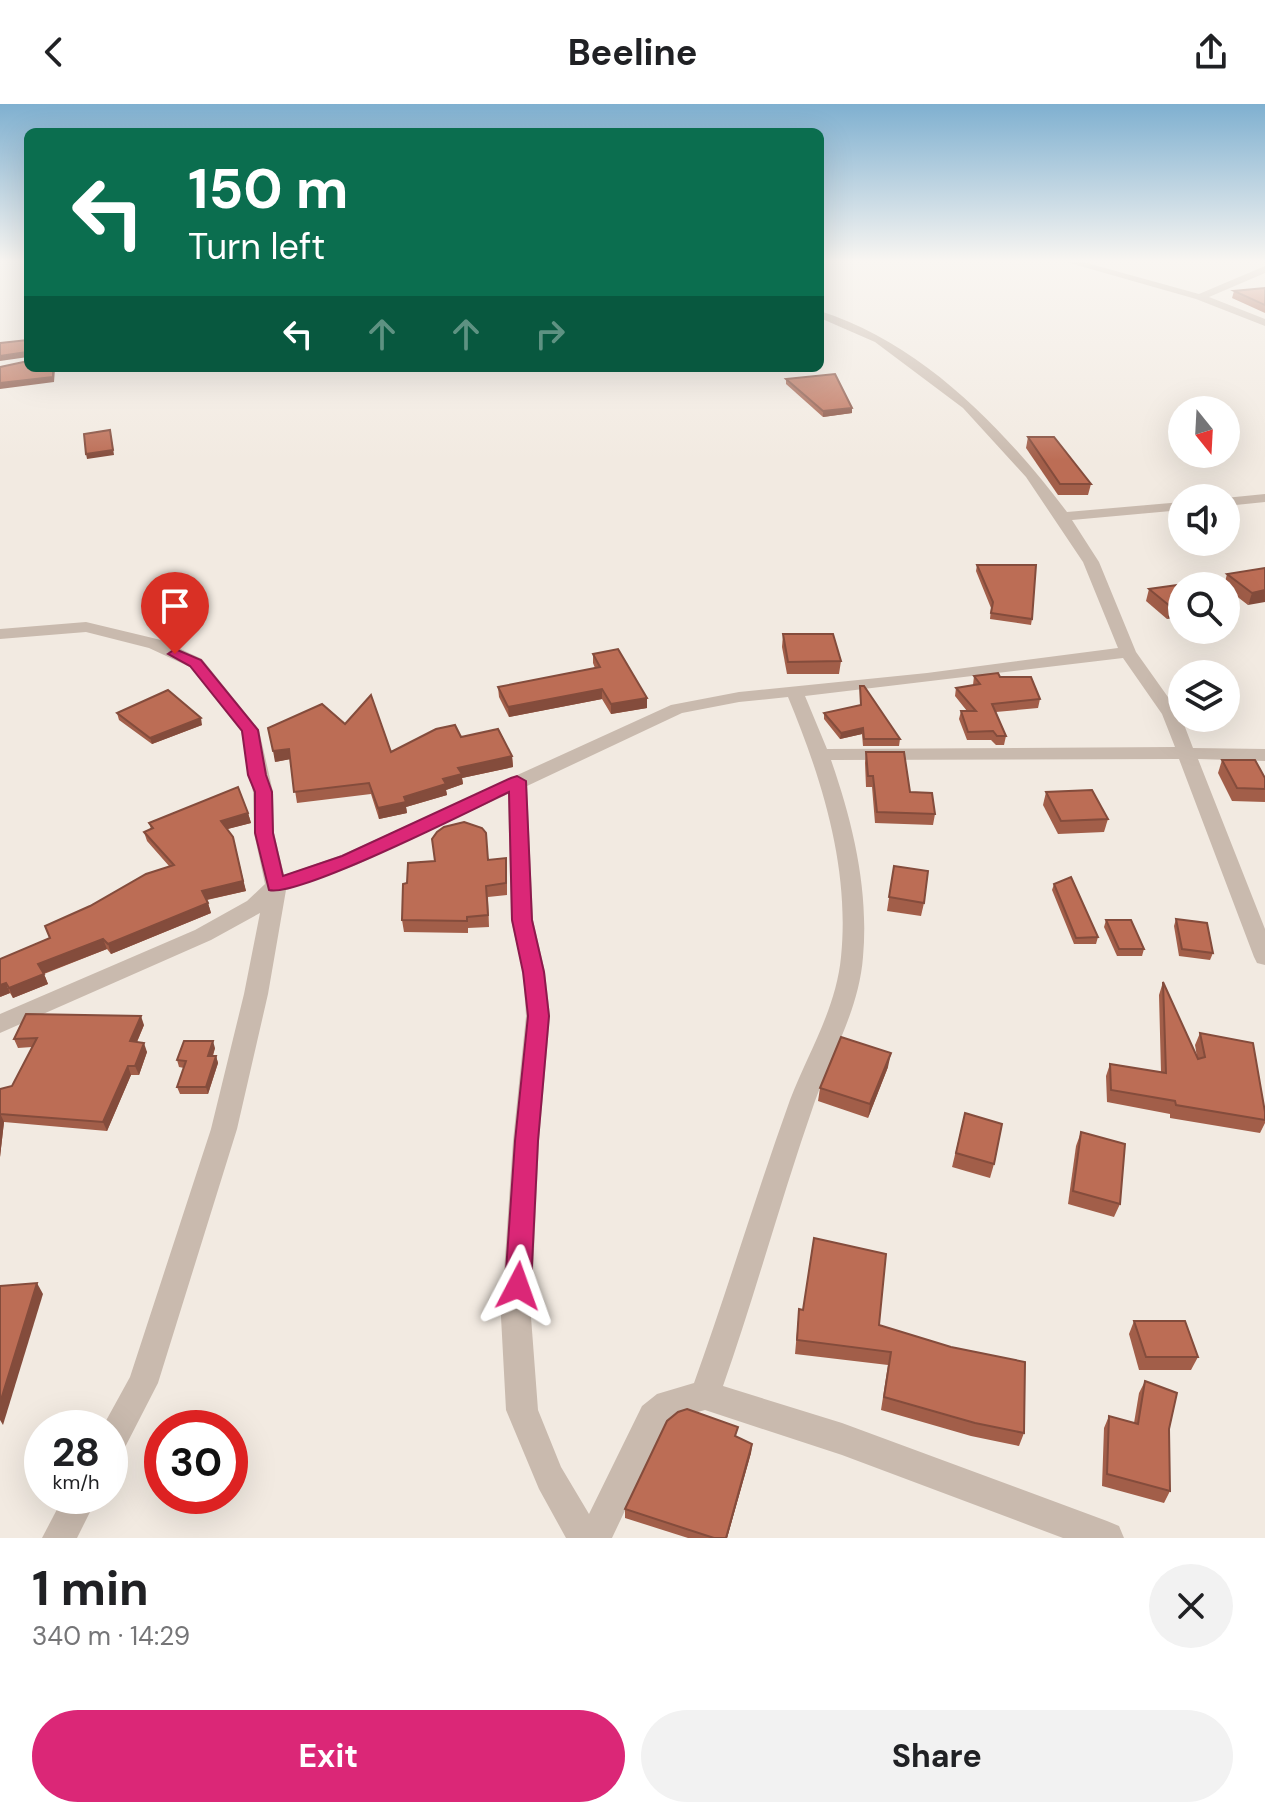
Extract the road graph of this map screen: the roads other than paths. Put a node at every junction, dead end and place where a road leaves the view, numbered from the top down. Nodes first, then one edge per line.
1 (849, 327) edge
2 (1265, 498) edge
3 (1240, 501) edge
4 (1168, 507) edge
5 (1063, 517) junction
6 (0, 634) edge
7 (1128, 652) junction
8 (795, 692) junction
9 (1186, 752) junction
10 (822, 754) junction
11 (1265, 755) edge
12 (517, 781) junction
13 (276, 886) junction
14 (1265, 957) edge
15 (0, 1024) edge
16 (705, 1395) junction
17 (128, 1411) edge
18 (72, 1514) edge
19 (59, 1538) edge
20 (585, 1538) edge
21 (595, 1538) edge
22 (1107, 1538) edge

1 - 5 street
2 - 3 street
4 - 5 street
5 - 7 street
6 - 13 street
7 - 8 street
7 - 9 street
8 - 10 street
8 - 12 street
9 - 10 street
9 - 11 street
9 - 14 street
10 - 16 street
12 - 13 street
12 - 20 street
13 - 15 street
13 - 17 street
16 - 21 street
16 - 22 street
18 - 19 street

